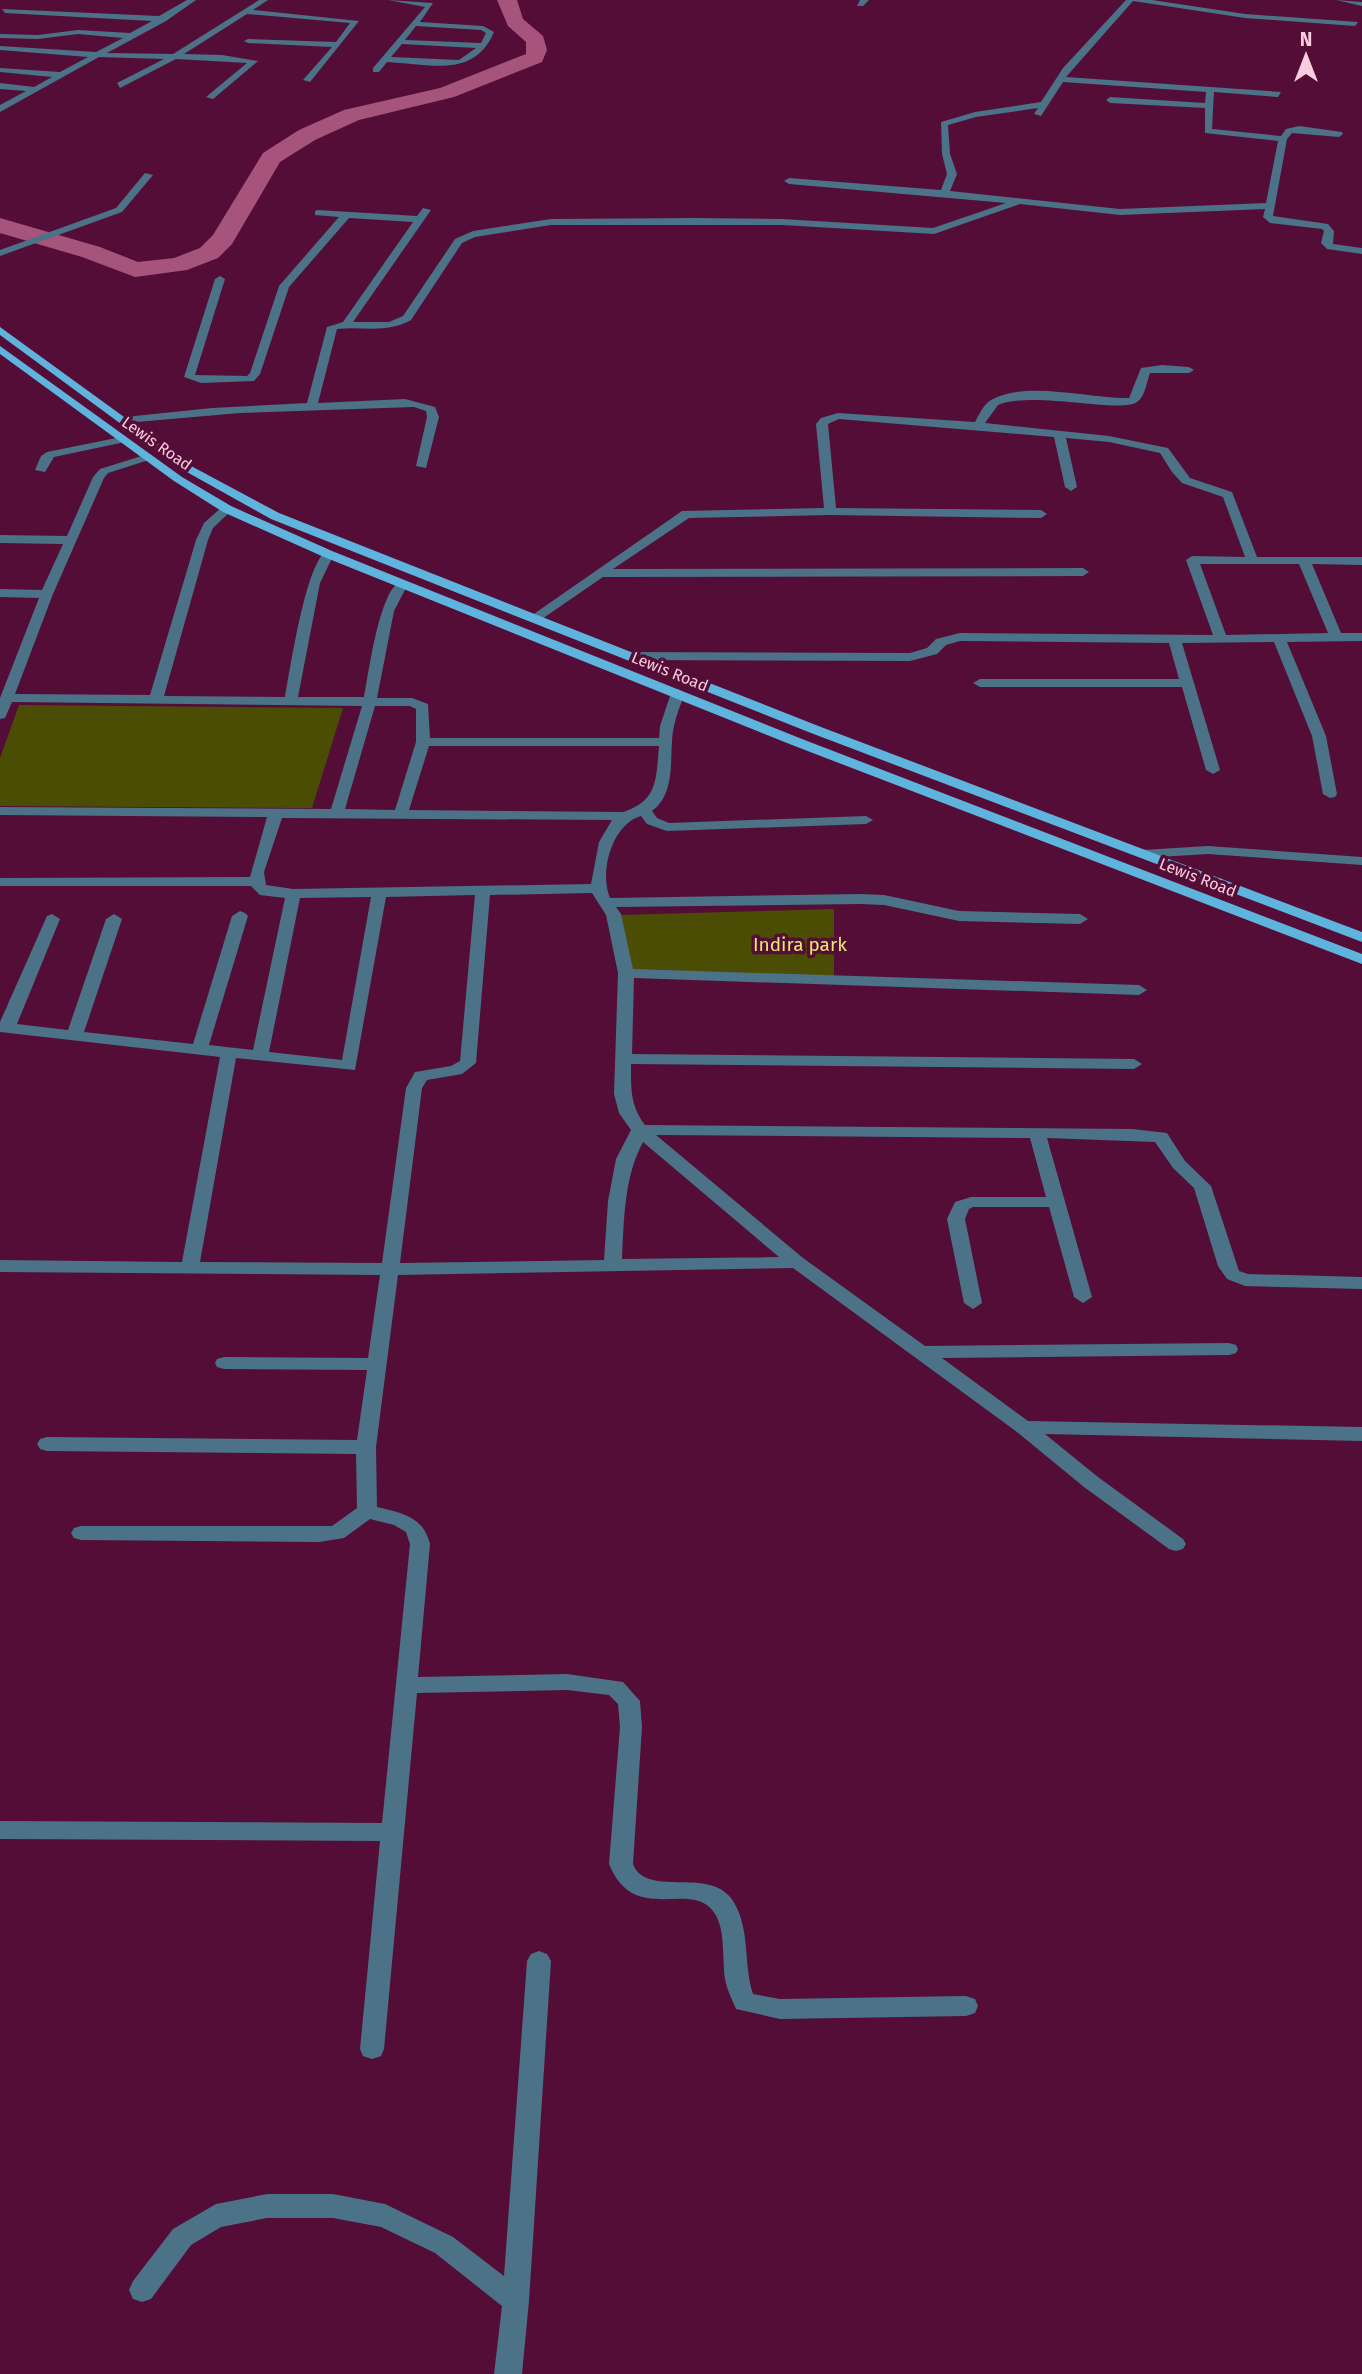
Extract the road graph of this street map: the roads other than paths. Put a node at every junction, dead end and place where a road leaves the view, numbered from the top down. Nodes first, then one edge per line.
1 (179, 0) edge
2 (191, 0) edge
3 (264, 0) edge
4 (392, 0) edge
5 (1130, 0) edge
6 (1136, 0) edge
7 (1340, 0) edge
8 (1362, 4) edge
9 (1227, 6) dead end
10 (5, 11) dead end
11 (246, 12) junction
12 (1218, 12) junction
13 (288, 16) junction
14 (163, 19) junction
15 (278, 22) dead end
16 (415, 24) junction
17 (1355, 24) dead end
18 (268, 29) dead end
19 (0, 36) edge
20 (132, 36) junction
21 (248, 41) junction
22 (402, 42) junction
23 (338, 45) junction
24 (484, 46) junction
25 (0, 48) edge
26 (99, 55) junction
27 (175, 56) junction
28 (222, 57) junction
29 (385, 58) junction
30 (376, 69) dead end
31 (0, 70) edge
32 (60, 75) junction
33 (1060, 79) junction
34 (307, 80) dead end
35 (120, 85) dead end
36 (0, 86) edge
37 (34, 89) junction
38 (1210, 89) junction
39 (1278, 94) dead end
40 (210, 97) dead end
41 (1110, 100) dead end
42 (1044, 104) junction
43 (1208, 106) junction
44 (0, 109) edge
45 (1037, 115) dead end
46 (1339, 134) dead end
47 (1283, 139) junction
48 (148, 175) dead end
49 (789, 181) dead end
50 (944, 193) junction
51 (1017, 202) junction
52 (1269, 206) junction
53 (318, 213) dead end
54 (346, 215) junction
55 (1362, 251) edge
56 (0, 253) edge
57 (220, 279) dead end
58 (346, 325) junction
59 (0, 330) edge
60 (0, 349) edge
61 (1189, 370) dead end
62 (229, 395) junction
63 (312, 406) junction
64 (125, 420) junction
65 (979, 425) junction
66 (1059, 434) junction
67 (121, 440) junction
68 (148, 457) junction
69 (422, 466) dead end
70 (41, 470) dead end
71 (1071, 487) dead end
72 (227, 509) junction
73 (830, 511) junction
74 (1041, 514) dead end
75 (0, 539) edge
76 (73, 540) junction
77 (328, 554) junction
78 (1252, 559) junction
79 (1304, 561) junction
80 (1362, 561) edge
81 (1083, 572) dead end
82 (598, 573) junction
83 (401, 583) junction
84 (0, 593) edge
85 (47, 594) junction
86 (534, 618) junction
87 (1336, 636) junction
88 (1362, 637) edge
89 (1222, 638) junction
90 (1279, 638) junction
91 (1174, 639) junction
92 (627, 656) junction
93 (980, 683) dead end
94 (1187, 684) junction
95 (678, 693) junction
96 (7, 698) junction
97 (156, 699) junction
98 (291, 699) junction
99 (370, 700) junction
100 (0, 715) edge
101 (816, 730) junction
102 (423, 742) junction
103 (797, 742) junction
104 (665, 743) junction
105 (1213, 770) dead end
106 (1330, 794) dead end
107 (644, 810) junction
108 (0, 811) edge
109 (276, 813) junction
110 (337, 813) junction
111 (401, 813) junction
112 (624, 816) junction
113 (866, 820) dead end
114 (1142, 853) junction
115 (1362, 861) edge
116 (257, 881) junction
117 (0, 882) edge
118 (483, 890) junction
119 (379, 892) junction
120 (293, 894) junction
121 (601, 896) junction
122 (1264, 900) junction
123 (1248, 915) junction
124 (240, 916) dead end
125 (52, 919) dead end
126 (114, 919) dead end
127 (1080, 919) dead end
128 (1362, 937) edge
129 (1362, 959) edge
130 (625, 974) junction
131 (1139, 990) dead end
132 (3, 1027) edge
133 (75, 1034) junction
134 (199, 1050) junction
135 (229, 1054) junction
136 (260, 1057) junction
137 (624, 1059) junction
138 (1135, 1064) dead end
139 (640, 1130) junction
140 (1037, 1134) junction
141 (1058, 1202) junction
142 (797, 1262) junction
143 (0, 1266) edge
144 (190, 1267) junction
145 (611, 1267) junction
146 (390, 1269) junction
147 (1362, 1283) edge
148 (1083, 1297) dead end
149 (973, 1303) dead end
150 (1229, 1349) dead end
151 (922, 1352) junction
152 (224, 1363) dead end
153 (378, 1364) junction
154 (1024, 1427) junction
155 (1362, 1434) edge
156 (47, 1444) dead end
157 (366, 1447) junction
158 (367, 1511) junction
159 (81, 1532) dead end
160 (1175, 1544) dead end
161 (406, 1685) junction
162 (0, 1830) edge
163 (392, 1832) junction
164 (539, 1961) dead end
165 (966, 2006) dead end
166 (372, 2049) dead end
167 (142, 2290) dead end
168 (516, 2301) junction
169 (508, 2374) edge

1 - 2 street
2 - 14 street
3 - 11 street
4 - 16 street
5 - 33 street
6 - 12 street
7 - 8 street
9 - 12 street
10 - 14 street
11 - 13 street
11 - 27 street
12 - 17 street
13 - 15 street
13 - 23 street
14 - 20 street
16 - 22 street
16 - 24 street
18 - 21 street
19 - 20 street
20 - 26 street
21 - 23 street
21 - 28 street
22 - 24 street
22 - 29 street
23 - 34 street
24 - 29 street
25 - 26 street
26 - 27 street
26 - 32 street
27 - 28 street
27 - 35 street
28 - 40 street
29 - 30 street
31 - 32 street
32 - 37 street
33 - 38 street
33 - 42 street
36 - 37 street
37 - 44 street
38 - 39 street
38 - 43 street
41 - 43 street
42 - 45 street
42 - 50 street
43 - 47 street
46 - 47 street
47 - 52 street
48 - 56 street
49 - 50 street
50 - 51 street
51 - 52 street
51 - 58 street
52 - 55 street
53 - 54 street
54 - 58 street
54 - 62 street
57 - 62 street
58 - 63 street
59 - 64 main road, Lewis Road
60 - 67 main road, Lewis Road
61 - 65 street
62 - 63 street
62 - 64 street
63 - 69 street
64 - 86 main road, Lewis Road
65 - 66 street
65 - 73 street
66 - 71 street
66 - 78 street
67 - 68 main road, Lewis Road
67 - 70 street
68 - 72 main road, Lewis Road
68 - 76 street
72 - 77 main road, Lewis Road
72 - 97 street
73 - 74 street
73 - 82 street
75 - 76 street
76 - 85 street
77 - 83 main road, Lewis Road
77 - 98 street
78 - 79 street
78 - 89 street
79 - 80 street
79 - 87 street
81 - 82 street
82 - 86 street
83 - 95 main road, Lewis Road
83 - 99 street
84 - 85 street
85 - 96 street
86 - 92 main road, Lewis Road
87 - 88 street
87 - 90 street
89 - 90 street
89 - 91 street
90 - 106 street
91 - 92 street
91 - 94 street
92 - 101 main road, Lewis Road
93 - 94 street
94 - 105 street
95 - 103 main road, Lewis Road
95 - 104 street
96 - 97 street
96 - 100 street
97 - 98 street
98 - 99 street
99 - 102 street
99 - 110 street
101 - 103 main road
101 - 114 main road, Lewis Road
102 - 104 street
102 - 111 street
103 - 123 main road, Lewis Road
104 - 107 street
107 - 112 street
107 - 113 street
108 - 109 street
109 - 110 street
109 - 116 street
110 - 111 street
111 - 112 street
112 - 121 street
114 - 115 street
114 - 122 main road, Lewis Road
116 - 117 street
116 - 120 street
118 - 119 street
118 - 121 street
118 - 146 street
119 - 120 street
119 - 136 street
120 - 136 street
121 - 127 street
121 - 130 street
122 - 123 main road
122 - 128 main road, Lewis Road
123 - 129 main road, Lewis Road
124 - 134 street
125 - 132 street
126 - 133 street
130 - 131 street
130 - 137 street
132 - 133 street
133 - 134 street
134 - 135 street
135 - 136 street
135 - 144 street
137 - 138 street
137 - 139 street
139 - 140 street
139 - 142 street
139 - 145 street
140 - 141 street
140 - 147 street
141 - 148 street
141 - 149 street
142 - 145 street
142 - 151 street
143 - 144 street
144 - 146 street
145 - 146 street
146 - 153 street
150 - 151 street
151 - 154 street
152 - 153 street
153 - 157 street
154 - 155 street
154 - 160 street
156 - 157 street
157 - 158 street
158 - 159 street
158 - 161 street
161 - 163 street
161 - 165 street
162 - 163 street
163 - 166 street
164 - 168 street
167 - 168 street
168 - 169 street

